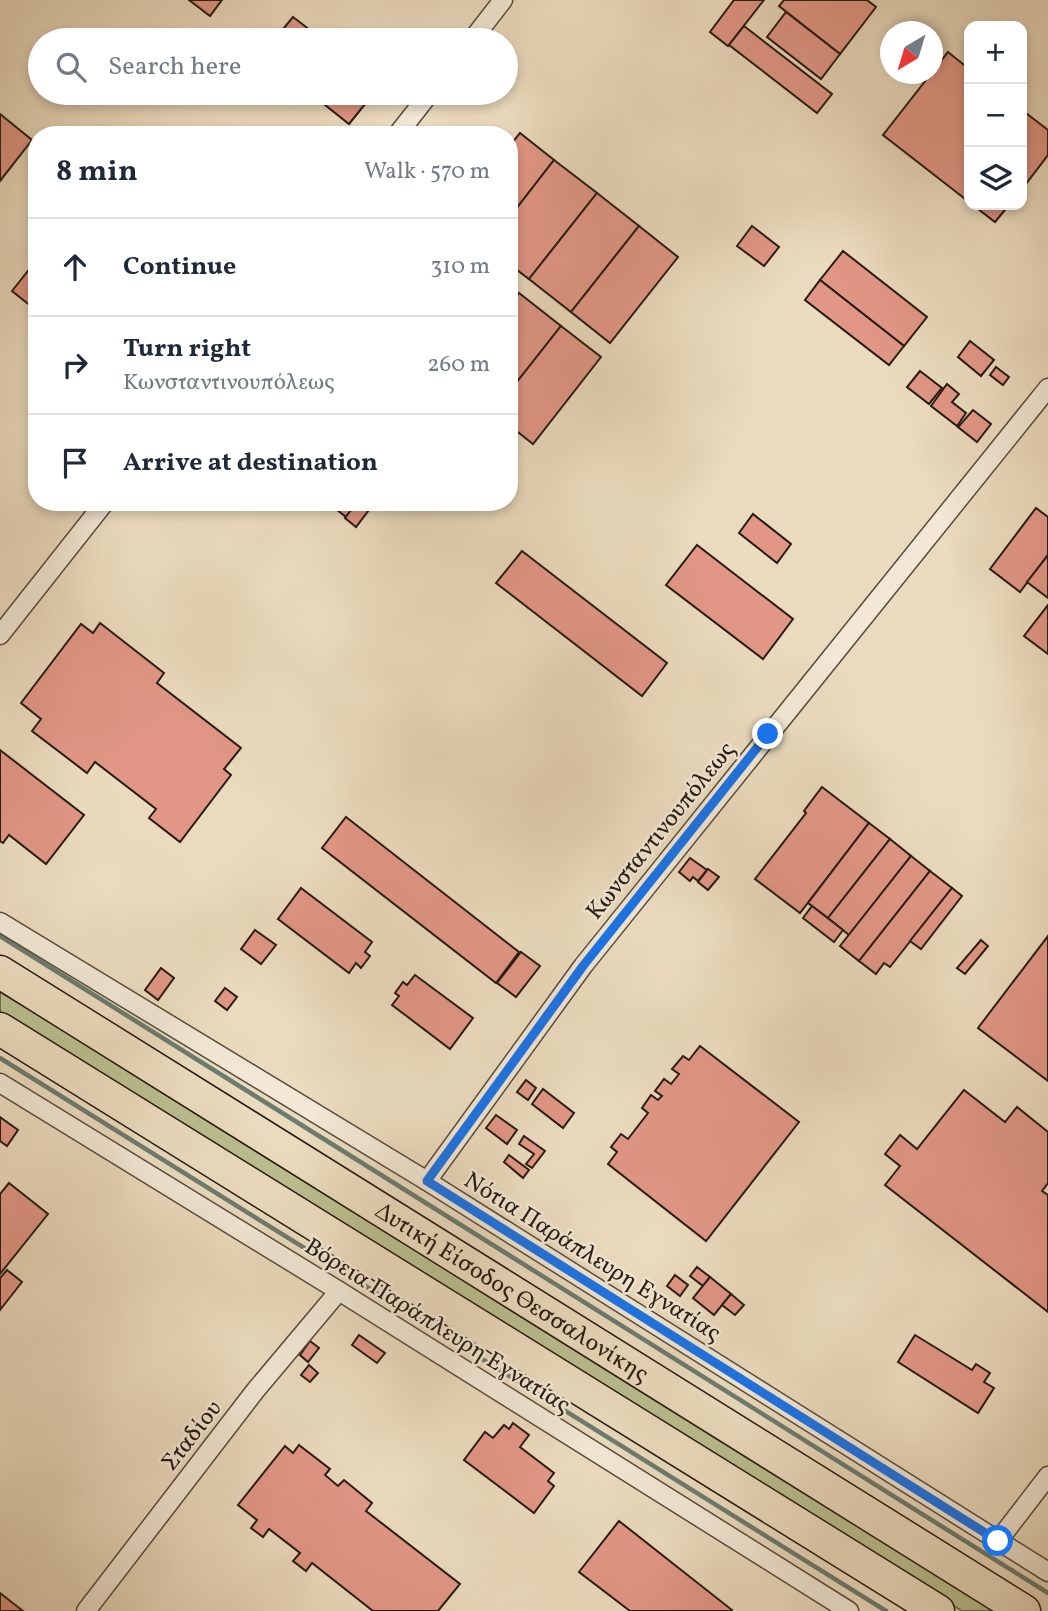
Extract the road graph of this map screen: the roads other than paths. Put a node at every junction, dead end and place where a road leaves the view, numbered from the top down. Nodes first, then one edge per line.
1 (503, 0) edge
2 (481, 28) edge
3 (421, 105) edge
4 (404, 126) edge
5 (1048, 388) edge
6 (98, 511) edge
7 (0, 635) edge
8 (0, 922) edge
9 (0, 972) edge
10 (0, 1029) edge
11 (0, 1083) edge
12 (427, 1181) junction
13 (339, 1291) junction
14 (1048, 1476) edge
15 (998, 1541) junction
16 (1048, 1572) edge
17 (86, 1611) edge
18 (849, 1611) edge
19 (938, 1611) edge
20 (1024, 1611) edge

1 - 2 street
3 - 4 street
5 - 12 street, Κωνσταντινουπόλεως
6 - 7 street
8 - 12 street, Νότια Παράπλευρη Εγνατίας
9 - 20 highway, Δυτική Είσοδος Θεσσαλονίκης
10 - 19 highway, Δυτική Είσοδος Θεσσαλονίκης
11 - 13 street, Βόρεια Παράπλευρη Εγνατίας
12 - 15 street, Νότια Παράπλευρη Εγνατίας
13 - 17 street, Σταδίου
13 - 18 street, Βόρεια Παράπλευρη Εγνατίας
14 - 15 street
15 - 16 street, Νότια Παράπλευρη Εγνατίας

